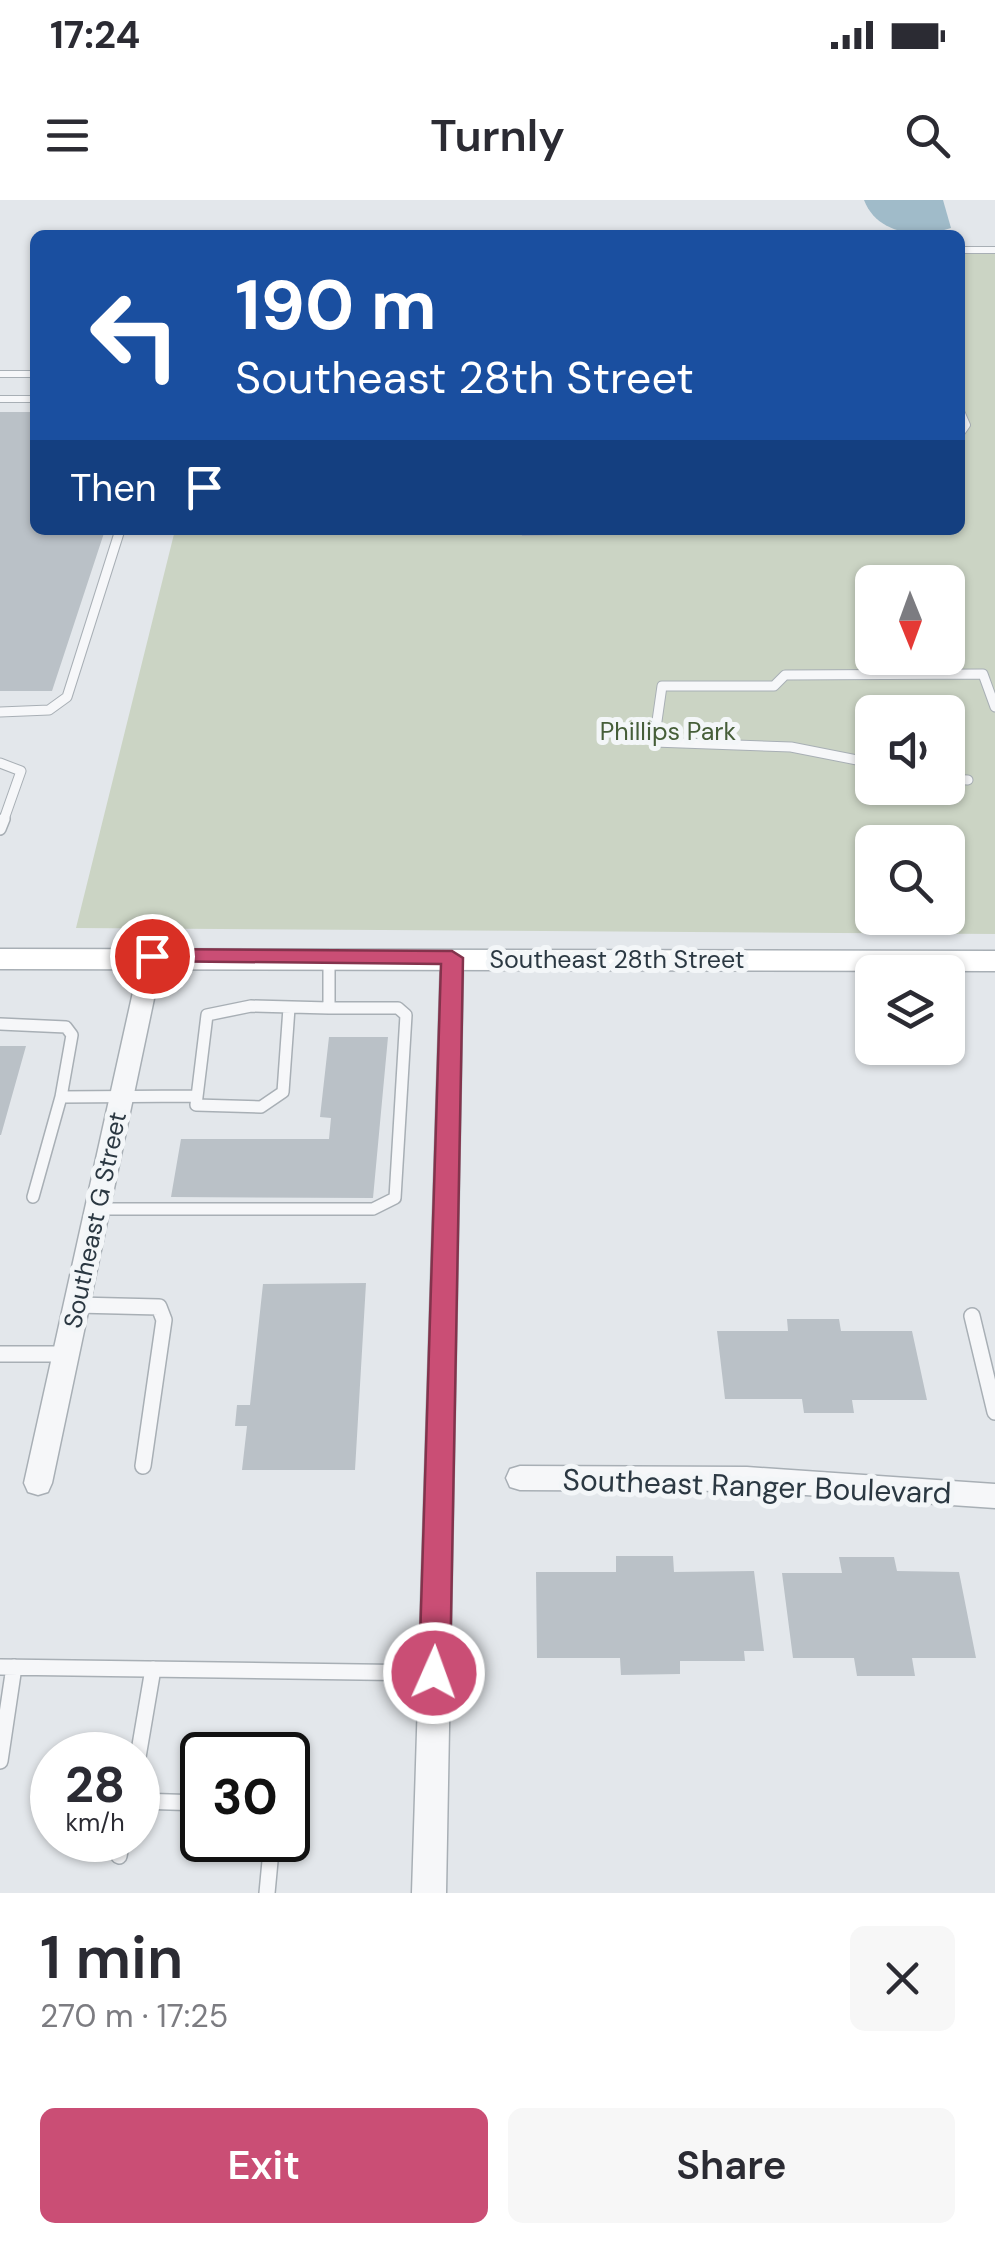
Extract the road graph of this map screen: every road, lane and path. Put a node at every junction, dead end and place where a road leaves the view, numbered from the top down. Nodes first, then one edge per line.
1 (965, 250) edge
2 (995, 250) edge
3 (0, 374) edge
4 (30, 374) edge
5 (30, 398) edge
6 (0, 399) edge
7 (118, 535) edge
8 (995, 707) edge
9 (0, 712) edge
10 (855, 760) edge
11 (0, 763) edge
12 (965, 780) edge
13 (968, 780) dead end
14 (0, 829) edge
15 (152, 956) junction
16 (329, 957) junction
17 (452, 958) junction
18 (0, 959) edge
19 (995, 961) edge
20 (289, 1008) junction
21 (329, 1008) junction
22 (0, 1024) edge
23 (195, 1096) junction
24 (61, 1097) junction
25 (121, 1098) junction
26 (33, 1196) dead end
27 (97, 1209) junction
28 (76, 1305) junction
29 (972, 1316) dead end
30 (0, 1354) edge
31 (66, 1354) junction
32 (995, 1412) edge
33 (143, 1466) dead end
34 (520, 1478) dead end
35 (38, 1483) dead end
36 (995, 1496) edge
37 (7, 1667) edge
38 (154, 1669) junction
39 (434, 1673) junction
40 (142, 1732) edge
41 (0, 1761) edge
42 (270, 1862) edge
43 (267, 1893) edge
44 (429, 1893) edge

1 - 2 lane
3 - 4 lane
5 - 6 lane
7 - 9 lane
8 - 10 lane
11 - 14 lane
12 - 13 lane
15 - 16 main road, Southeast 28th Street
15 - 18 main road, Southeast 28th Street
15 - 25 street, Southeast G Street
16 - 17 main road, Southeast 28th Street
16 - 21 lane
17 - 19 main road, Southeast 28th Street
17 - 39 street
20 - 21 lane
20 - 23 lane
20 - 23 lane
21 - 27 lane
22 - 24 lane
23 - 25 lane
24 - 25 lane
24 - 26 lane
25 - 27 street, Southeast G Street
27 - 28 street, Southeast G Street
28 - 31 street, Southeast G Street
28 - 33 lane
29 - 32 lane
30 - 31 lane
31 - 35 street, Southeast G Street
34 - 36 street, Southeast Ranger Boulevard
37 - 38 lane
37 - 41 lane
38 - 39 lane
38 - 40 lane
39 - 44 street
42 - 43 lane

